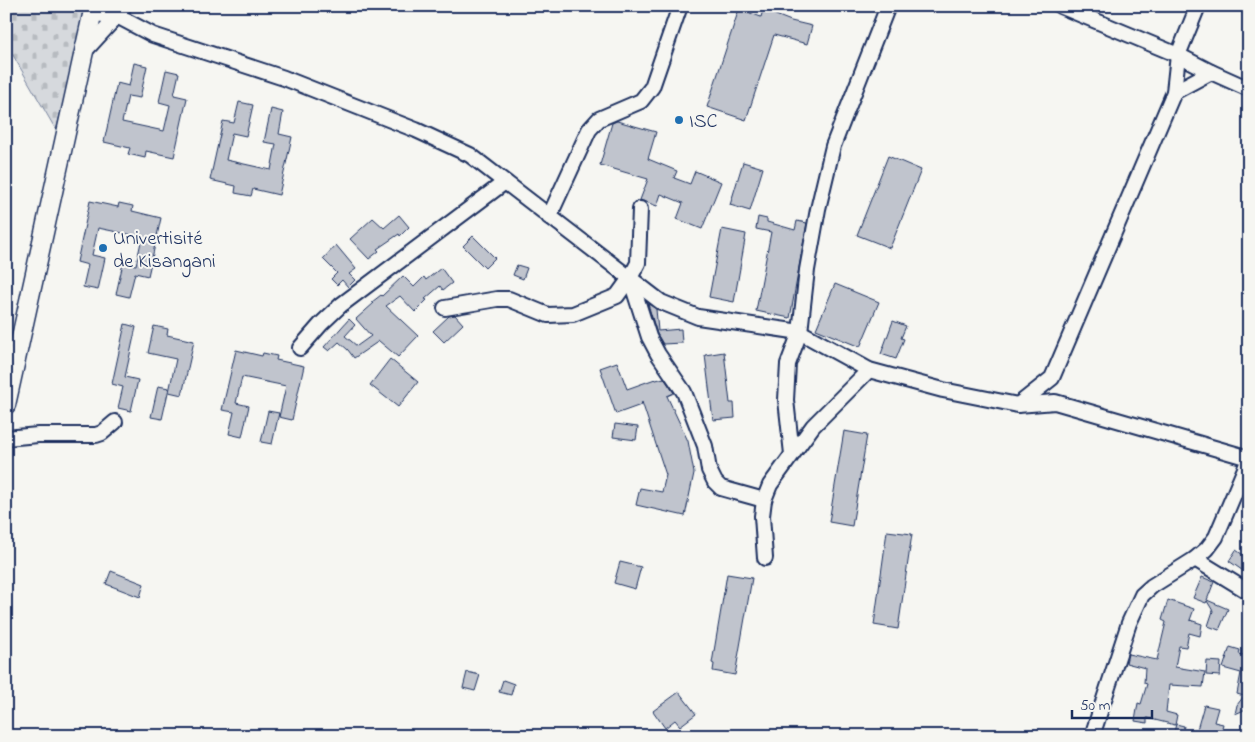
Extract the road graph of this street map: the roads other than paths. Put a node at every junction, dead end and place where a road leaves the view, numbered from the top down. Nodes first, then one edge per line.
1 (680, 6) edge
2 (888, 6) edge
3 (1060, 6) edge
4 (1198, 6) edge
5 (93, 10) edge
6 (121, 11) edge
7 (83, 53) junction
8 (1178, 55) junction
9 (1211, 72) junction
10 (1249, 89) edge
11 (1174, 92) junction
12 (505, 182) junction
13 (640, 209) dead end
14 (549, 217) junction
15 (630, 278) junction
16 (445, 308) dead end
17 (800, 332) junction
18 (300, 348) dead end
19 (869, 370) junction
20 (1052, 378) junction
21 (1055, 402) junction
22 (6, 405) edge
23 (1018, 405) junction
24 (114, 422) dead end
25 (6, 438) edge
26 (792, 454) junction
27 (1249, 458) edge
28 (764, 500) junction
29 (764, 558) dead end
30 (1195, 559) junction
31 (1249, 592) edge
32 (1092, 736) edge

1 - 14 street
2 - 17 street
3 - 8 street
4 - 8 street
5 - 6 street
5 - 7 main road
6 - 7 street
6 - 12 street
7 - 22 main road
8 - 9 street
8 - 11 street
9 - 10 street
9 - 11 street
11 - 20 street
12 - 14 street
12 - 18 street
13 - 15 street
14 - 15 street
15 - 16 street
15 - 17 street
15 - 28 street
17 - 19 street
17 - 26 street
19 - 23 street
19 - 26 street
20 - 21 street
20 - 23 street
21 - 23 street
21 - 27 street
24 - 25 street
26 - 28 street
27 - 30 street
28 - 29 street
30 - 31 street
30 - 32 street

